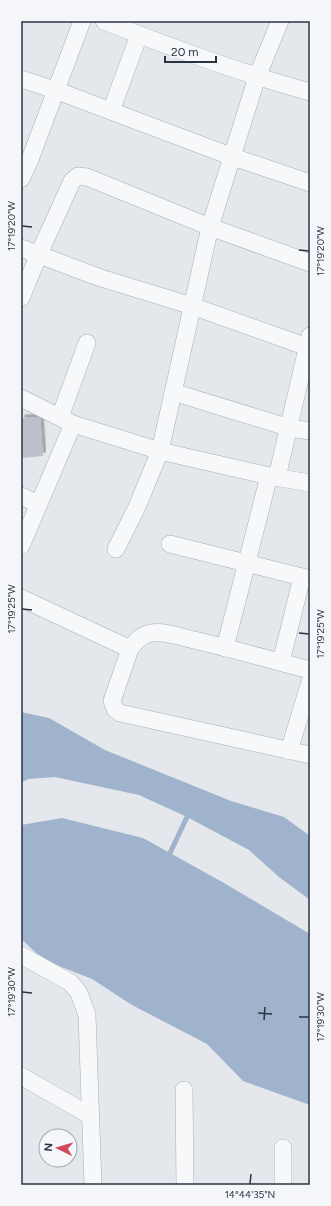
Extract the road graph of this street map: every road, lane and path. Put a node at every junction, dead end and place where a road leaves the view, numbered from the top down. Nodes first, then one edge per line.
1 (82, 21) edge
2 (104, 21) edge
3 (280, 21) edge
4 (139, 35) junction
5 (258, 77) junction
6 (21, 79) edge
7 (55, 90) junction
8 (310, 92) edge
9 (111, 111) junction
10 (233, 157) junction
11 (21, 179) edge
12 (310, 183) edge
13 (210, 227) junction
14 (21, 248) edge
15 (39, 254) junction
16 (310, 263) edge
17 (21, 298) edge
18 (192, 306) junction
19 (87, 343) dead end
20 (309, 344) edge
21 (173, 392) junction
22 (21, 398) edge
23 (67, 420) junction
24 (290, 428) junction
25 (310, 431) edge
26 (160, 451) junction
27 (273, 476) junction
28 (310, 483) edge
29 (21, 496) edge
30 (38, 504) junction
31 (170, 544) dead end
32 (21, 546) edge
33 (116, 550) dead end
34 (247, 563) junction
35 (306, 578) edge
36 (21, 598) edge
37 (225, 648) junction
38 (130, 650) junction
39 (281, 662) junction
40 (310, 670) edge
41 (310, 682) edge
42 (289, 750) junction
43 (310, 755) edge
44 (21, 955) edge
45 (21, 1076) edge
46 (184, 1090) dead end
47 (91, 1116) junction
48 (283, 1148) dead end
49 (93, 1185) edge
50 (185, 1185) edge
51 (283, 1185) edge

1 - 7 street
2 - 4 street
3 - 5 street
4 - 5 street
4 - 9 street
5 - 8 street
5 - 10 street
6 - 7 street
7 - 9 street
7 - 11 street
9 - 10 street
10 - 12 street
10 - 13 street
13 - 15 street
13 - 16 street
13 - 18 street
14 - 15 street
15 - 17 street
15 - 18 street
18 - 20 street
18 - 21 street
19 - 23 street
20 - 24 street
21 - 24 street
21 - 26 street
22 - 23 street
23 - 26 street
23 - 30 street
24 - 25 street
24 - 27 street
26 - 27 street
26 - 33 street
27 - 28 street
27 - 34 street
29 - 30 street
30 - 32 street
31 - 34 street
34 - 35 street
34 - 37 street
35 - 39 street
36 - 38 street
37 - 38 street
37 - 39 street
38 - 42 street
39 - 40 street
41 - 42 street
42 - 43 street
44 - 47 street
45 - 47 street
46 - 50 street
47 - 49 street
48 - 51 street

